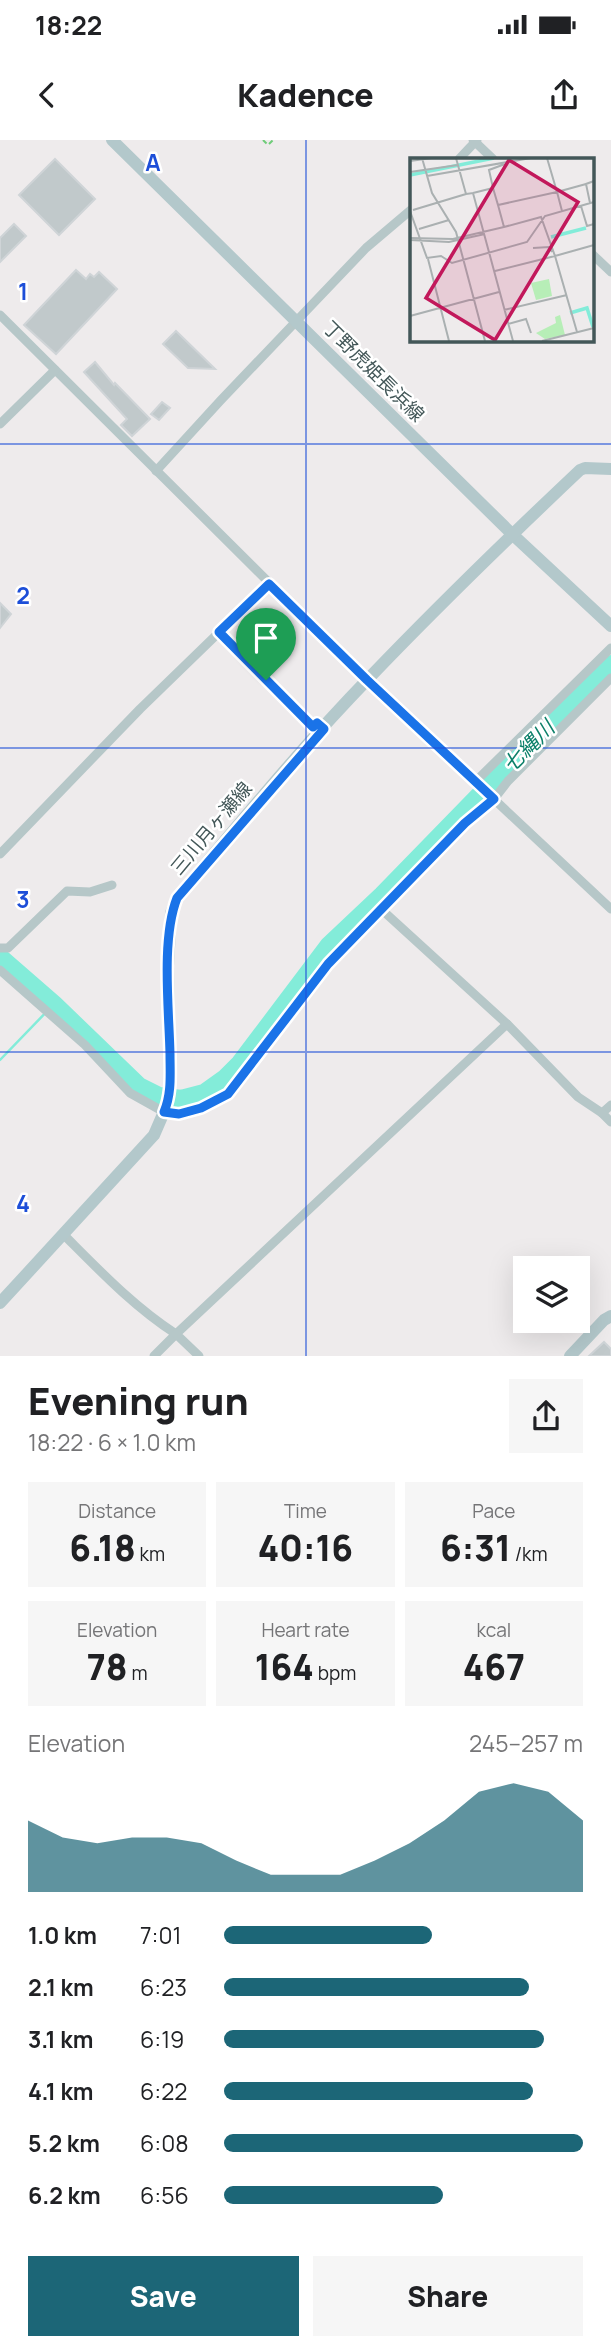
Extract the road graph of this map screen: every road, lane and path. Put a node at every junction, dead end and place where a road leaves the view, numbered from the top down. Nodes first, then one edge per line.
1 (111, 140) edge
2 (263, 140) edge
3 (273, 140) edge
4 (475, 141) edge
5 (460, 158) edge
6 (492, 158) edge
7 (410, 210) edge
8 (594, 256) edge
9 (611, 272) edge
10 (0, 315) edge
11 (297, 321) junction
12 (55, 370) junction
13 (0, 424) edge
14 (611, 470) edge
15 (156, 471) junction
16 (512, 534) junction
17 (269, 584) junction
18 (611, 626) edge
19 (219, 632) junction
20 (611, 648) edge
21 (611, 678) edge
22 (367, 680) junction
23 (324, 729) junction
24 (476, 781) junction
25 (494, 799) junction
26 (0, 854) edge
27 (112, 885) dead end
28 (381, 909) junction
29 (611, 909) edge
30 (0, 948) edge
31 (0, 970) edge
32 (507, 1024) junction
33 (167, 1103) junction
34 (611, 1105) edge
35 (602, 1113) junction
36 (611, 1122) edge
37 (63, 1234) junction
38 (0, 1303) edge
39 (611, 1317) edge
40 (176, 1334) junction
41 (154, 1356) edge
42 (199, 1356) edge
43 (570, 1356) edge

1 - 11 main road, 丁野虎姫長浜線
2 - 3 path
4 - 5 street
4 - 6 street
7 - 11 street
8 - 9 street
10 - 12 street
11 - 15 street
11 - 16 main road, 丁野虎姫長浜線
12 - 13 street
12 - 15 street
14 - 16 main road, 三川月ヶ瀬線
15 - 17 street
16 - 18 main road, 丁野虎姫長浜線
16 - 22 main road, 三川月ヶ瀬線
17 - 19 street
17 - 22 street
19 - 23 lane
19 - 26 street
20 - 24 street
21 - 25 street
22 - 23 main road, 三川月ヶ瀬線
22 - 24 street
23 - 33 main road, 三川月ヶ瀬線
24 - 25 street
25 - 28 street
25 - 29 street
27 - 30 street
28 - 32 street
28 - 33 street
31 - 33 street
32 - 35 street
32 - 40 street
33 - 37 main road, 三川月ヶ瀬線
34 - 35 street
35 - 36 street
37 - 38 main road, 三川月ヶ瀬線
37 - 40 street
39 - 43 main road
40 - 41 street
40 - 42 street

